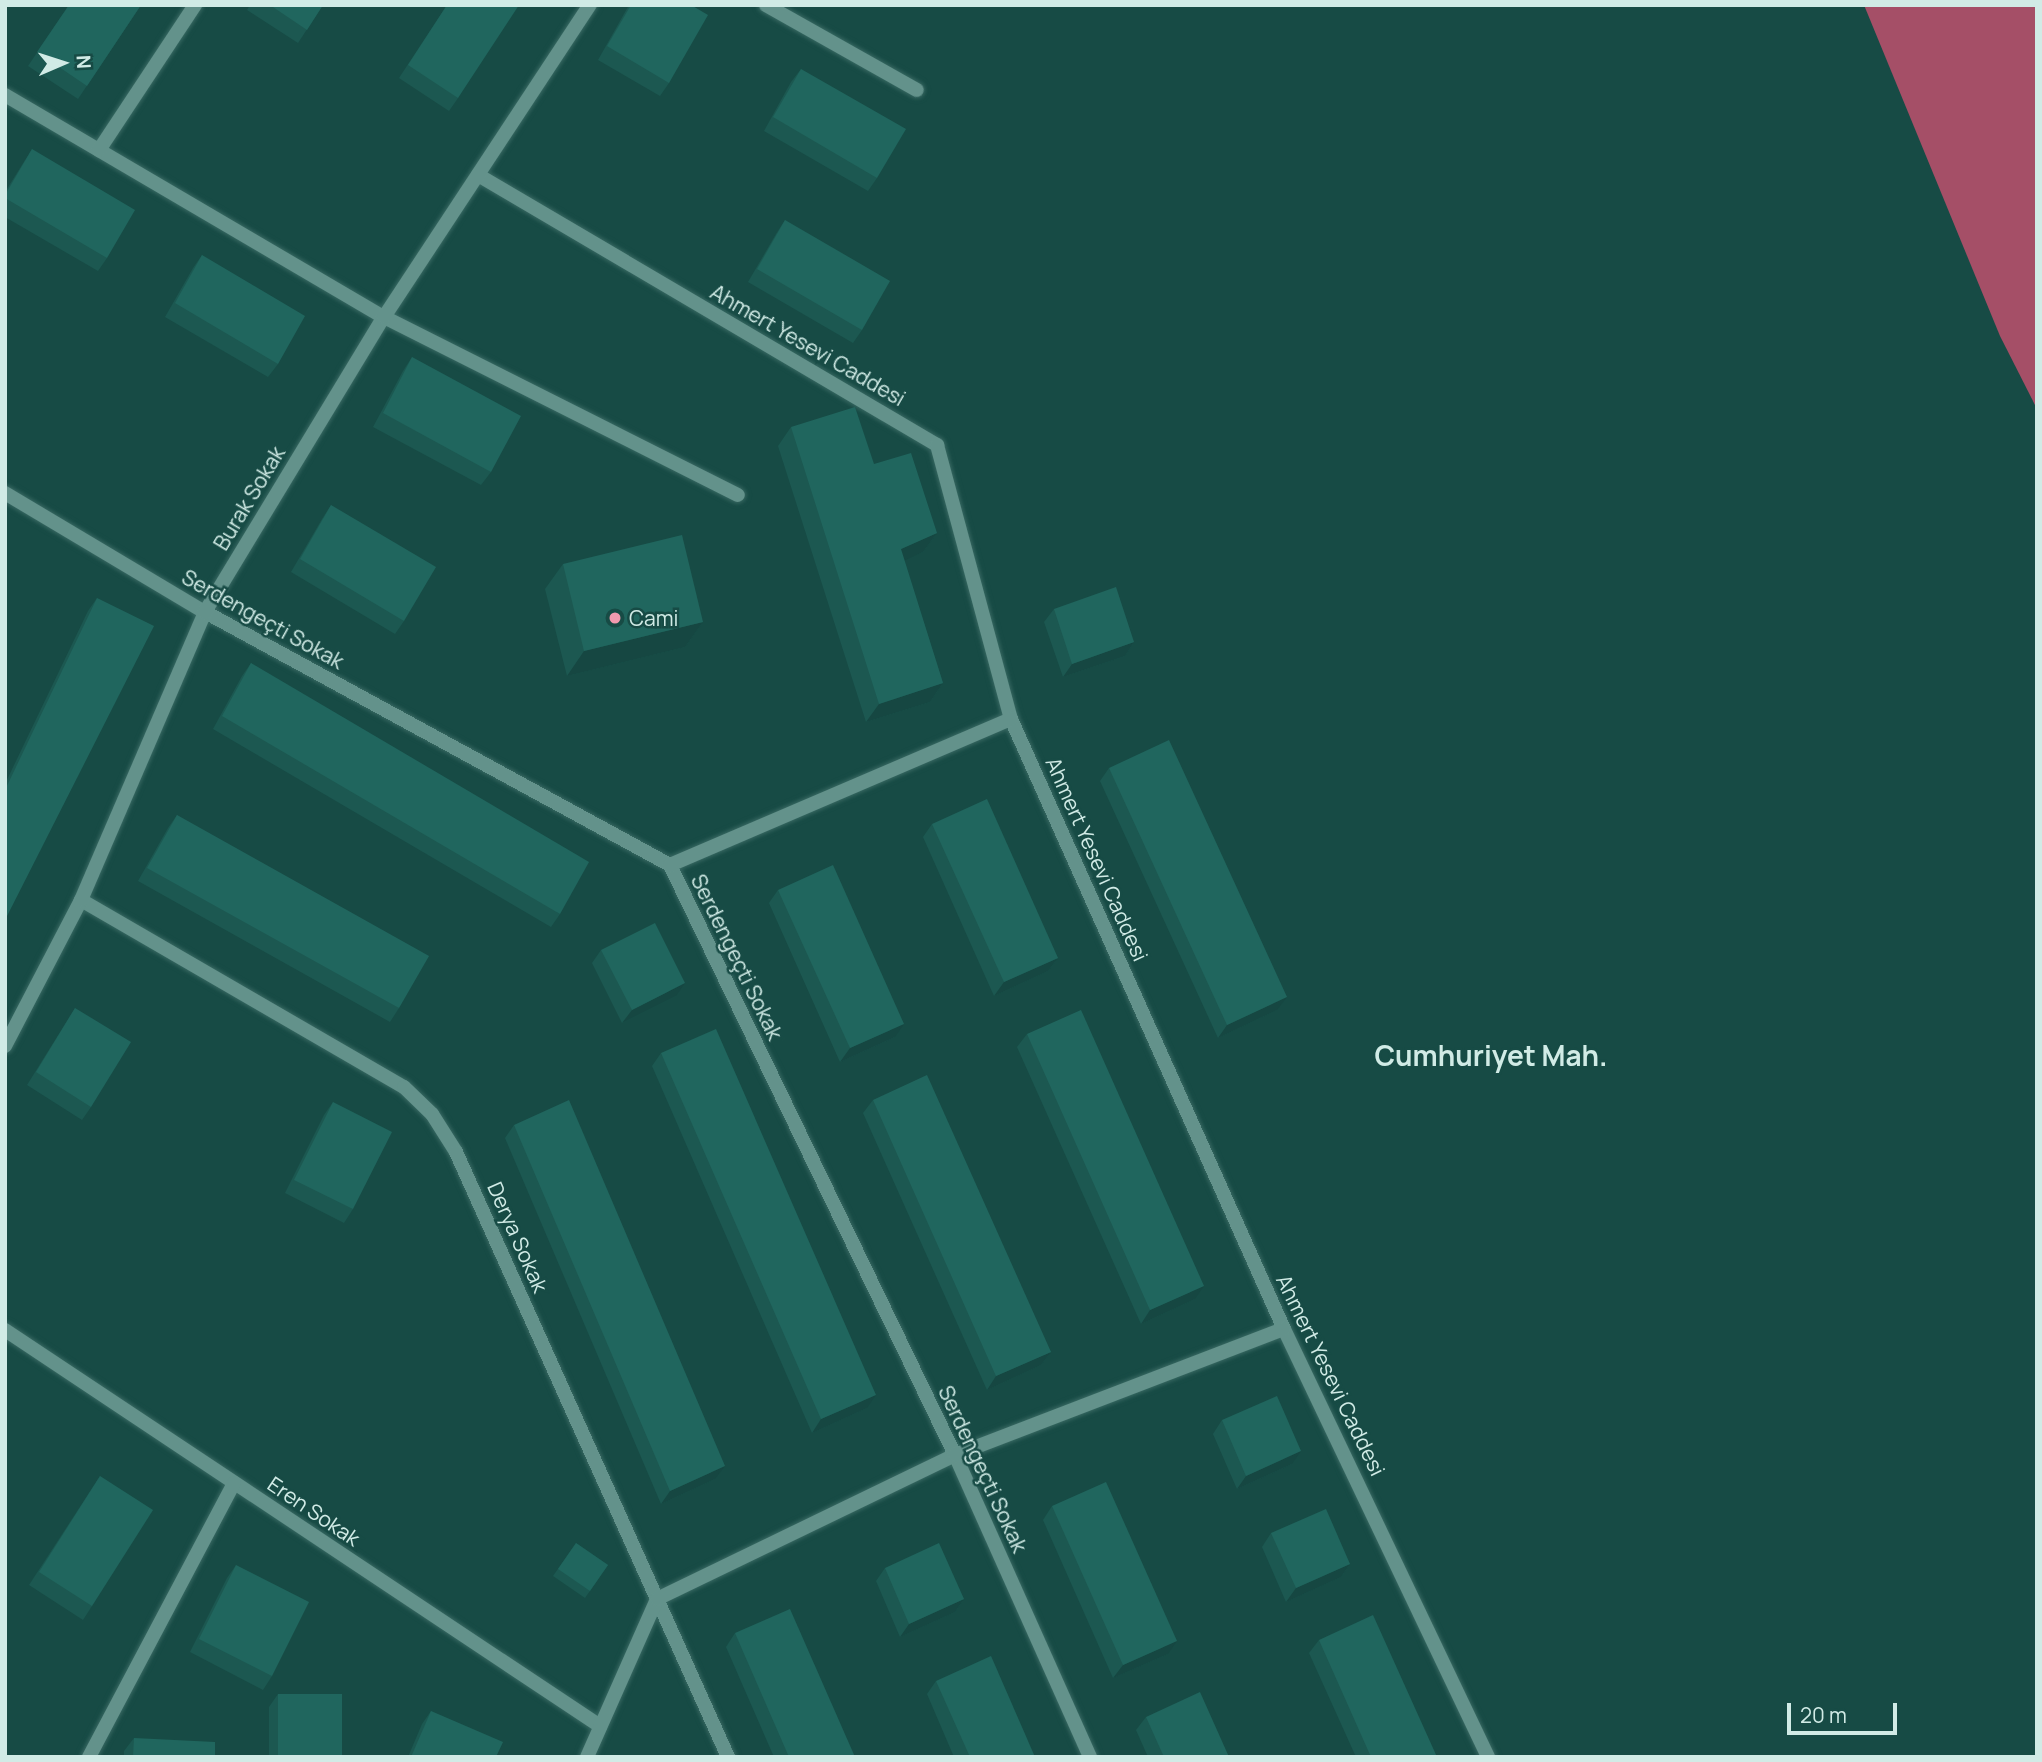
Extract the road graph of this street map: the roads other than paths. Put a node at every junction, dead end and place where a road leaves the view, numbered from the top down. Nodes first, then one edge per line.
1 (195, 5) edge
2 (590, 5) edge
3 (766, 5) edge
4 (916, 90) dead end
5 (5, 95) edge
6 (99, 150) junction
7 (478, 175) junction
8 (384, 317) junction
9 (5, 493) edge
10 (738, 495) dead end
11 (205, 612) junction
12 (1010, 719) junction
13 (670, 865) junction
14 (81, 900) junction
15 (5, 1046) edge
16 (1284, 1329) junction
17 (5, 1330) edge
18 (955, 1455) junction
19 (234, 1483) junction
20 (657, 1599) junction
21 (600, 1727) junction
22 (89, 1757) edge
23 (587, 1757) edge
24 (728, 1757) edge
25 (1090, 1757) edge
26 (1488, 1757) edge

1 - 6 street
2 - 7 street, Burak Sokak
3 - 4 street
5 - 6 street
6 - 8 street
7 - 8 street, Burak Sokak
7 - 12 street, Ahmert Yesevi Caddesi
8 - 10 street
8 - 11 street, Burak Sokak
9 - 11 street, Serdengeçti Sokak
11 - 13 street, Serdengeçti Sokak
11 - 14 street, Burak Sokak
12 - 13 street
12 - 16 street, Ahmert Yesevi Caddesi
13 - 18 street, Serdengeçti Sokak
14 - 15 street, Burak Sokak
14 - 20 street, Derya Sokak
16 - 18 street
16 - 26 street, Ahmert Yesevi Caddesi
17 - 19 street, Eren Sokak
18 - 20 street
18 - 25 street, Serdengeçti Sokak
19 - 21 street, Eren Sokak
19 - 22 street
20 - 21 street
20 - 24 street, Derya Sokak
21 - 23 street

